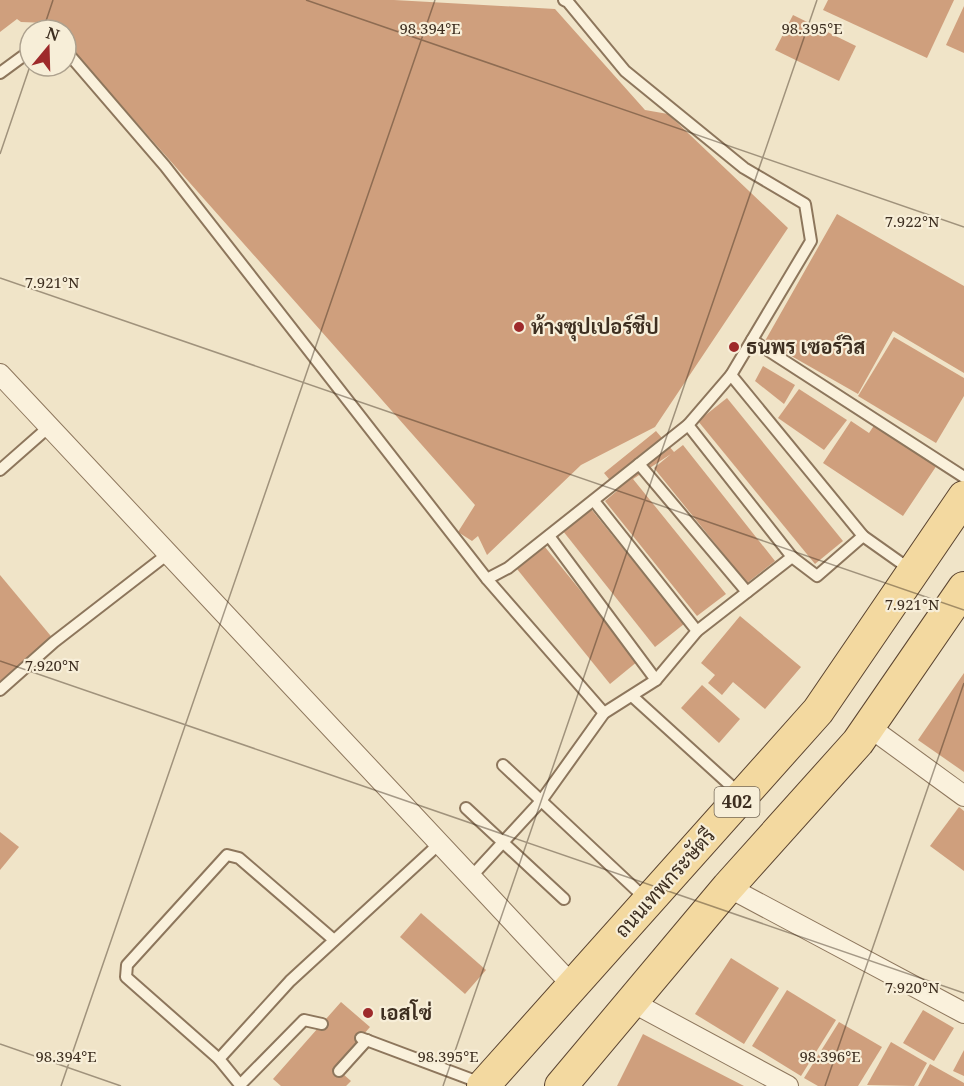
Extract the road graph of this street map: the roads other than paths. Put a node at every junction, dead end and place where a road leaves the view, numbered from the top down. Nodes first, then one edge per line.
1 (564, 0) edge
2 (18, 60) edge
3 (78, 65) edge
4 (0, 73) edge
5 (752, 340) junction
6 (0, 374) edge
7 (731, 375) junction
8 (688, 425) junction
9 (50, 426) junction
10 (639, 464) junction
11 (0, 470) edge
12 (964, 477) edge
13 (964, 497) edge
14 (594, 501) junction
15 (549, 536) junction
16 (863, 536) junction
17 (169, 553) junction
18 (792, 557) junction
19 (914, 571) junction
20 (487, 579) junction
21 (964, 588) edge
22 (747, 592) junction
23 (697, 631) junction
24 (656, 680) junction
25 (0, 690) edge
26 (632, 696) junction
27 (604, 713) junction
28 (868, 726) junction
29 (503, 765) dead end
30 (742, 796) junction
31 (964, 796) edge
32 (541, 801) junction
33 (466, 808) dead end
34 (502, 843) junction
35 (439, 844) junction
36 (471, 877) junction
37 (728, 887) junction
38 (564, 899) dead end
39 (649, 901) junction
40 (334, 940) junction
41 (573, 986) junction
42 (632, 1002) junction
43 (964, 1014) edge
44 (322, 1024) dead end
45 (219, 1059) junction
46 (339, 1071) dead end
47 (241, 1085) edge
48 (483, 1085) edge
49 (561, 1086) edge
50 (788, 1086) edge

1 - 5 lane
2 - 4 lane
3 - 20 lane
5 - 7 lane
5 - 12 lane
6 - 9 street
7 - 8 lane
7 - 16 lane
8 - 10 lane
8 - 18 lane
9 - 11 lane
9 - 17 street
10 - 14 lane
10 - 22 lane
13 - 19 main road, ถนนเทพกระษัตรี / 402
14 - 15 lane
14 - 23 lane
15 - 20 lane
15 - 24 lane
16 - 18 lane
16 - 19 lane
17 - 25 lane
17 - 35 street
18 - 22 lane
19 - 30 main road, ถนนเทพกระษัตรี / 402
20 - 27 lane
21 - 28 main road, 402
22 - 23 lane
23 - 24 lane
24 - 26 lane
26 - 27 lane
26 - 30 lane
27 - 32 lane
28 - 31 street
28 - 37 main road, 402
29 - 32 lane
30 - 39 main road, ถนนเทพกระษัตรี / 402
32 - 34 lane
32 - 39 lane
33 - 34 lane
34 - 36 lane
34 - 38 lane
35 - 36 street
35 - 40 lane
36 - 41 street
37 - 42 main road, 402
37 - 43 street
39 - 41 main road, ถนนเทพกระษัตรี / 402
40 - 45 lane
40 - 45 lane
41 - 48 main road, ถนนเทพกระษัตรี / 402
42 - 49 main road, 402
42 - 50 street
44 - 47 lane
45 - 47 lane
46 - 48 lane

